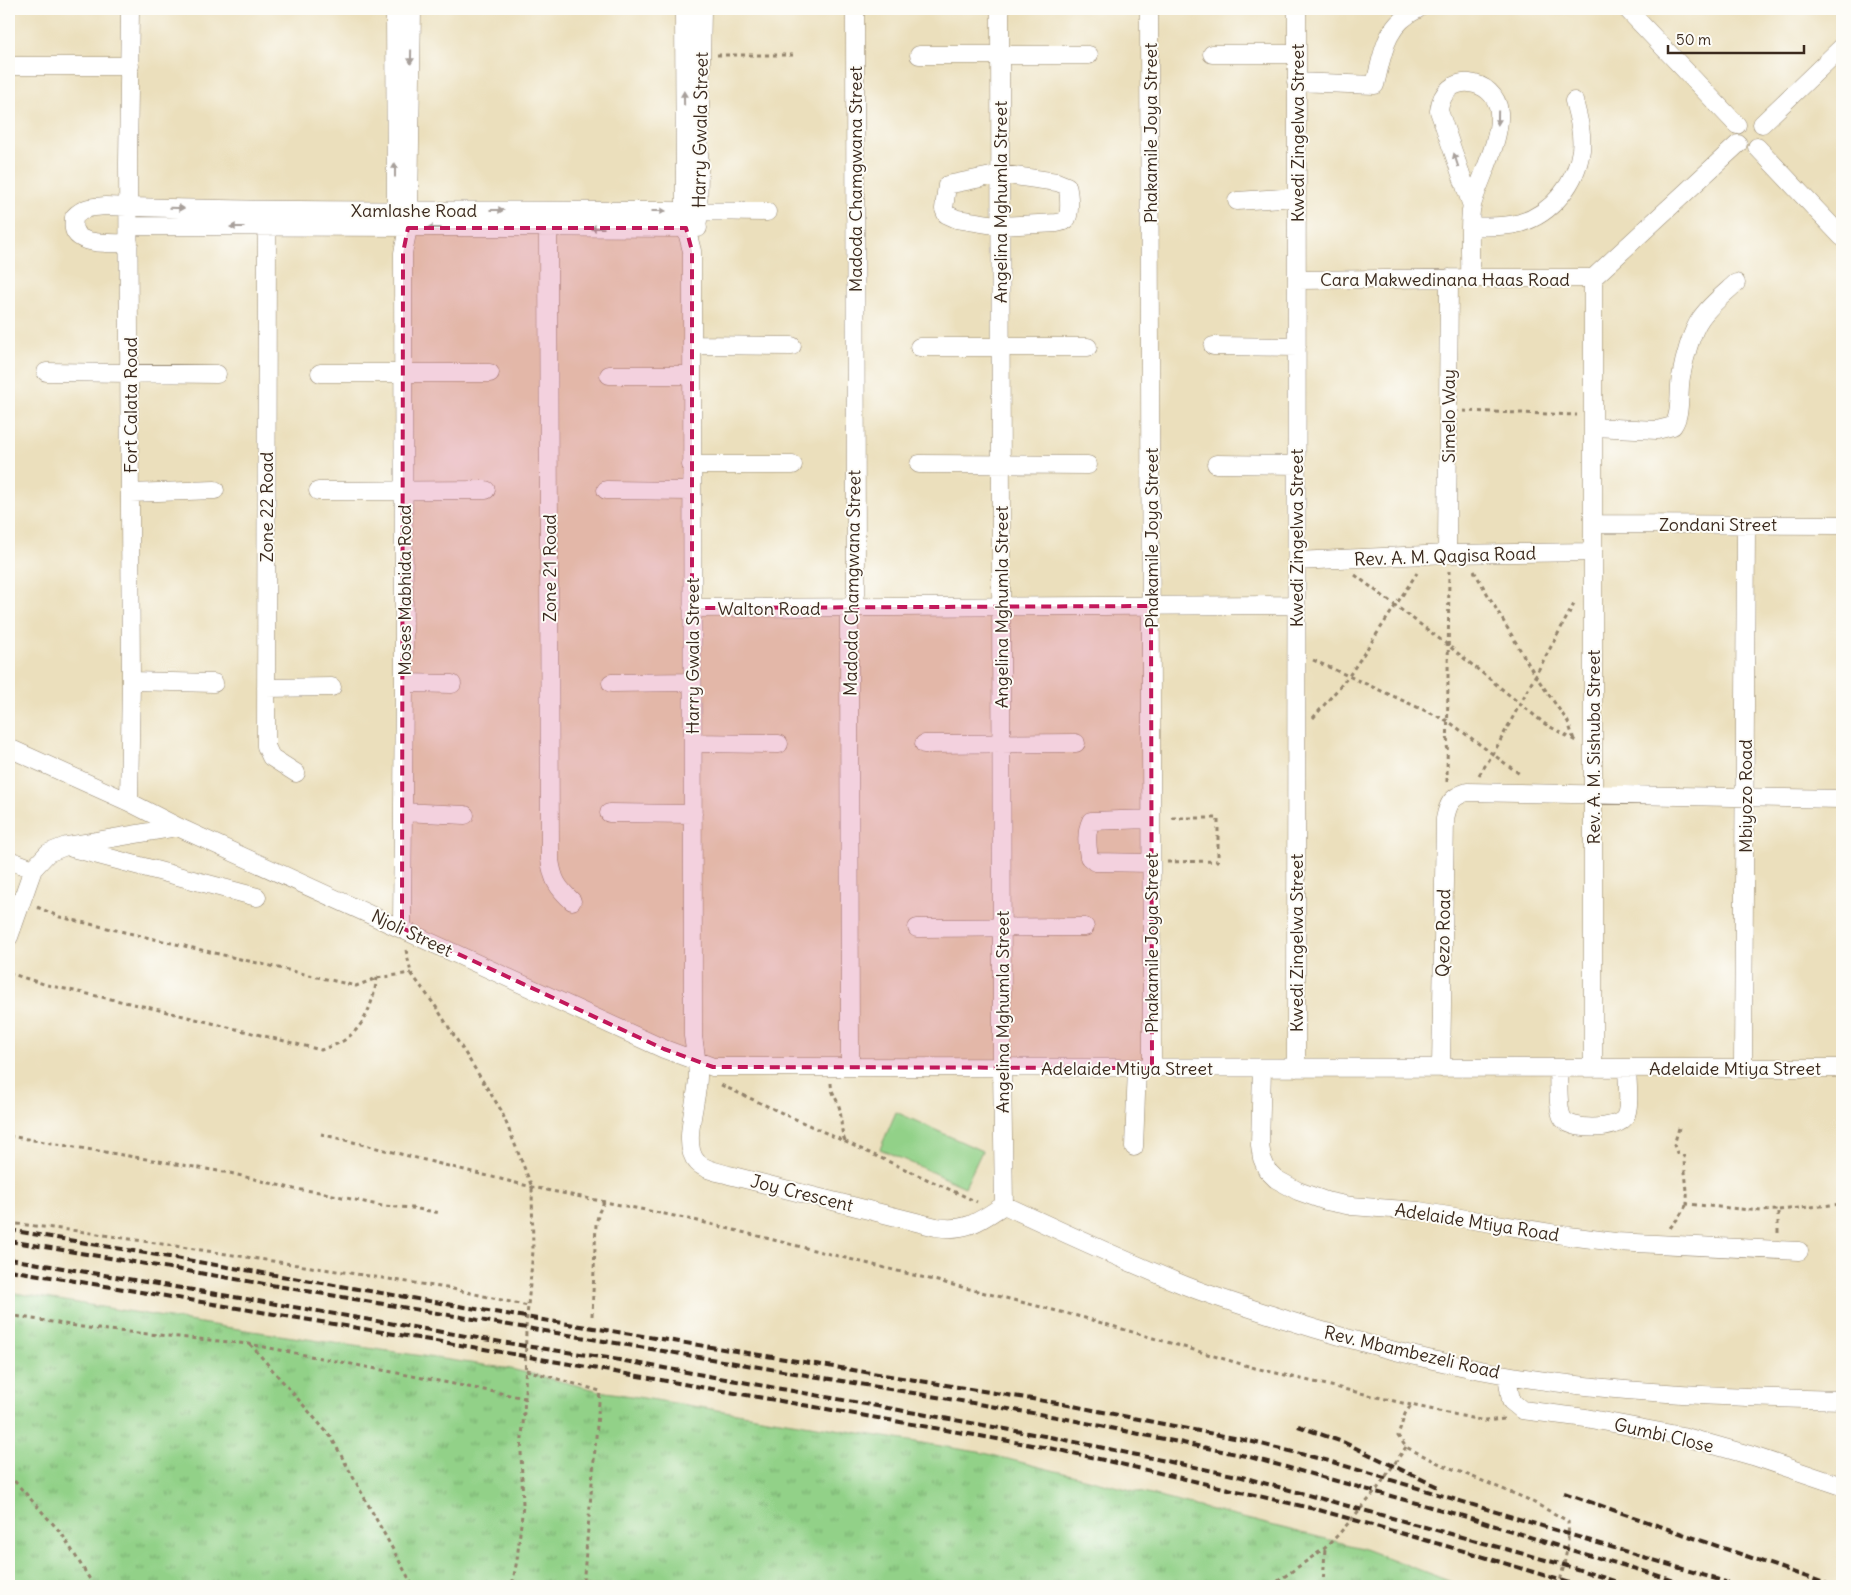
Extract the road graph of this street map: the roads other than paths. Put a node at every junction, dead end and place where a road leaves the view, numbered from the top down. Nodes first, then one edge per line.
1 (130, 9) edge
2 (395, 9) edge
3 (412, 9) edge
4 (684, 9) edge
5 (702, 9) edge
6 (855, 9) edge
7 (1000, 9) edge
8 (1149, 9) edge
9 (1297, 9) edge
10 (1418, 9) edge
11 (1627, 9) edge
12 (1842, 47) edge
13 (1212, 54) dead end
14 (1296, 54) junction
15 (919, 55) dead end
16 (1000, 55) junction
17 (1089, 55) dead end
18 (9, 66) edge
19 (130, 66) junction
20 (1296, 82) junction
21 (1574, 101) dead end
22 (1762, 124) junction
23 (1737, 125) junction
24 (1738, 144) junction
25 (1757, 147) junction
26 (1001, 174) junction
27 (1296, 197) junction
28 (1237, 201) dead end
29 (1472, 206) junction
30 (128, 207) junction
31 (402, 210) junction
32 (767, 212) dead end
33 (692, 219) junction
34 (1001, 226) junction
35 (1471, 226) junction
36 (267, 227) junction
37 (402, 228) junction
38 (548, 229) junction
39 (129, 235) junction
40 (1842, 237) edge
41 (1449, 278) junction
42 (1470, 278) junction
43 (1593, 278) junction
44 (1298, 280) junction
45 (1736, 283) dead end
46 (692, 345) junction
47 (792, 346) dead end
48 (1213, 346) dead end
49 (919, 347) dead end
50 (1000, 347) junction
51 (1088, 347) dead end
52 (1297, 347) junction
53 (46, 372) dead end
54 (320, 373) dead end
55 (490, 373) dead end
56 (129, 374) junction
57 (217, 374) dead end
58 (403, 374) junction
59 (609, 375) dead end
60 (692, 375) junction
61 (1593, 421) junction
62 (918, 464) dead end
63 (1001, 464) junction
64 (1216, 464) dead end
65 (691, 465) junction
66 (793, 465) dead end
67 (1088, 465) dead end
68 (1296, 465) junction
69 (215, 490) dead end
70 (404, 490) junction
71 (486, 490) dead end
72 (606, 490) dead end
73 (691, 490) junction
74 (318, 491) dead end
75 (130, 492) junction
76 (1594, 524) junction
77 (1842, 524) edge
78 (1746, 525) junction
79 (1594, 552) junction
80 (1448, 554) junction
81 (1296, 561) junction
82 (1296, 605) junction
83 (1151, 606) junction
84 (852, 607) junction
85 (1001, 607) junction
86 (692, 608) junction
87 (131, 681) junction
88 (692, 682) junction
89 (214, 683) dead end
90 (404, 683) junction
91 (611, 683) dead end
92 (452, 684) dead end
93 (266, 688) junction
94 (332, 688) dead end
95 (1076, 743) dead end
96 (692, 744) junction
97 (779, 744) dead end
98 (924, 744) dead end
99 (1002, 744) junction
100 (9, 748) edge
101 (296, 773) dead end
102 (1593, 795) junction
103 (1745, 797) junction
104 (1842, 798) edge
105 (129, 802) junction
106 (403, 812) junction
107 (609, 813) dead end
108 (693, 814) junction
109 (465, 815) dead end
110 (1157, 819) junction
111 (178, 826) junction
112 (66, 846) junction
113 (9, 860) edge
114 (1157, 862) junction
115 (33, 869) junction
116 (257, 897) dead end
117 (572, 901) dead end
118 (1002, 927) junction
119 (1085, 927) dead end
120 (917, 928) dead end
121 (406, 930) junction
122 (9, 937) edge
123 (850, 1068) junction
124 (1002, 1068) junction
125 (1144, 1068) junction
126 (1262, 1068) junction
127 (1296, 1068) junction
128 (1441, 1068) junction
129 (1558, 1068) junction
130 (1593, 1068) junction
131 (1627, 1068) junction
132 (1743, 1068) junction
133 (1842, 1068) edge
134 (697, 1069) junction
135 (1134, 1147) dead end
136 (1000, 1208) junction
137 (1799, 1252) dead end
138 (1508, 1375) junction
139 (1842, 1400) edge
140 (1842, 1486) edge

1 - 19 street, Fort Calata Road
31 -> 2 street, Moses Mabhida Road
3 -> 31 street, Moses Mabhida Road
33 -> 4 street, Harry Gwala Street
5 - 33 street, Harry Gwala Street
6 - 84 street, Madoda Chamgwana Street
7 - 16 street, Angelina Mghumla Street
8 - 83 street, Phakamile Joya Street
9 - 14 street, Kwedi Zingelwa Street
10 - 20 street
11 - 23 street
12 - 22 street
13 - 14 street
14 - 20 street, Kwedi Zingelwa Street
15 - 16 street
16 - 17 street
16 - 26 street, Angelina Mghumla Street
18 - 19 street
19 - 30 street, Fort Calata Road
20 - 27 street, Kwedi Zingelwa Street
21 - 35 street
22 - 23 street
22 - 25 street
23 - 24 street
24 - 25 street
24 - 43 street
25 - 40 street
26 - 34 street, Angelina Mghumla Street
26 - 34 street
26 - 34 street
27 - 28 street
27 - 44 street, Kwedi Zingelwa Street
29 -> 29 street
29 - 35 street
30 -> 31 street, Xamlashe Road
30 - 39 street, Fort Calata Road
30 - 39 street, Xamlashe Road
31 -> 33 street, Xamlashe Road
31 - 37 street, Moses Mabhida Road
32 - 33 street
33 -> 38 street, Xamlashe Road
33 - 46 street, Harry Gwala Street
34 - 50 street, Angelina Mghumla Street
35 - 42 street
36 - 37 street, Xamlashe Road
36 -> 39 street, Xamlashe Road
36 - 93 street, Zone 22 Road
38 -> 37 street, Xamlashe Road
37 - 58 street, Moses Mabhida Road
38 - 117 street, Zone 21 Road
39 - 56 street, Fort Calata Road
41 - 42 street, Cara Makwedinana Haas Road
41 - 44 street, Cara Makwedinana Haas Road
41 - 80 street, Simelo Way
42 - 43 street, Cara Makwedinana Haas Road
43 - 61 street, Rev. A. M. Sishuba Street
44 - 52 street, Kwedi Zingelwa Street
45 - 61 street
46 - 47 street
46 - 60 street, Harry Gwala Street
48 - 52 street
49 - 50 street
50 - 51 street
50 - 63 street, Angelina Mghumla Street
52 - 68 street, Kwedi Zingelwa Street
53 - 56 street
54 - 58 street
55 - 58 street
56 - 57 street
56 - 75 street, Fort Calata Road
58 - 70 street, Moses Mabhida Road
59 - 60 street
60 - 65 street, Harry Gwala Street
61 - 76 street, Rev. A. M. Sishuba Street
62 - 63 street
63 - 67 street
63 - 85 street, Angelina Mghumla Street
64 - 68 street
65 - 66 street
65 - 73 street, Harry Gwala Street
68 - 81 street, Kwedi Zingelwa Street
69 - 75 street
70 - 71 street
70 - 74 street
70 - 90 street, Moses Mabhida Road
72 - 73 street
73 - 86 street, Harry Gwala Street
75 - 87 street, Fort Calata Road
76 - 78 street, Zondani Street
76 - 79 street, Rev. A. M. Sishuba Street
77 - 78 street, Zondani Street
78 - 103 street, Mbiyozo Road
79 - 80 street, Rev. A. M. Qagisa Road
79 - 102 street, Rev. A. M. Sishuba Street
80 - 81 street, Rev. A. M. Qagisa Road
81 - 82 street, Kwedi Zingelwa Street
82 - 83 street, Walton Road
82 - 127 street, Kwedi Zingelwa Street
83 - 85 street, Walton Road
83 - 110 street, Phakamile Joya Street
84 - 85 street, Walton Road
84 - 86 street, Walton Road
84 - 123 street, Madoda Chamgwana Street
85 - 99 street, Angelina Mghumla Street
86 - 88 street, Harry Gwala Street
87 - 89 street
87 - 105 street, Fort Calata Road
88 - 91 street
88 - 96 street, Harry Gwala Street
90 - 92 street
90 - 106 street, Moses Mabhida Road
93 - 94 street
93 - 101 street, Zone 22 Road
95 - 99 street
96 - 97 street
96 - 108 street, Harry Gwala Street
98 - 99 street
99 - 118 street, Angelina Mghumla Street
100 - 105 street, Njoli Street
102 - 103 street
102 - 128 street, Qezo Road
102 - 130 street, Rev. A. M. Sishuba Street
103 - 104 street
103 - 132 street, Mbiyozo Road
105 - 111 street, Njoli Street
106 - 109 street
106 - 121 street, Moses Mabhida Road
107 - 108 street
108 - 134 street, Harry Gwala Street
110 - 114 street, Phakamile Joya Street
110 - 114 street
111 - 112 street
111 - 121 street, Njoli Street
112 - 115 street
112 - 116 street
113 - 115 street
114 - 125 street, Phakamile Joya Street
115 - 122 street
118 - 119 street
118 - 120 street
118 - 124 street, Angelina Mghumla Street
121 - 134 street, Njoli Street
123 - 124 street, Adelaide Mtiya Street
123 - 134 street, Adelaide Mtiya Street
124 - 125 street, Adelaide Mtiya Street
124 - 136 street, Angelina Mghumla Street
125 - 126 street, Adelaide Mtiya Street
125 - 135 street, Phakamile Joya Street
126 - 127 street, Adelaide Mtiya Street
126 - 137 street, Adelaide Mtiya Road
127 - 128 street, Adelaide Mtiya Street
128 - 129 street, Adelaide Mtiya Street
129 - 130 street, Adelaide Mtiya Street
129 - 131 street, Adelaide Mtiya Street
130 - 131 street, Adelaide Mtiya Street
131 - 132 street, Adelaide Mtiya Street
132 - 133 street, Adelaide Mtiya Street
134 - 136 street, Joy Crescent
136 - 138 street, Rev. Mbambezeli Road
138 - 139 street, Rev. Mbambezeli Road
138 - 140 street, Gumbi Close

